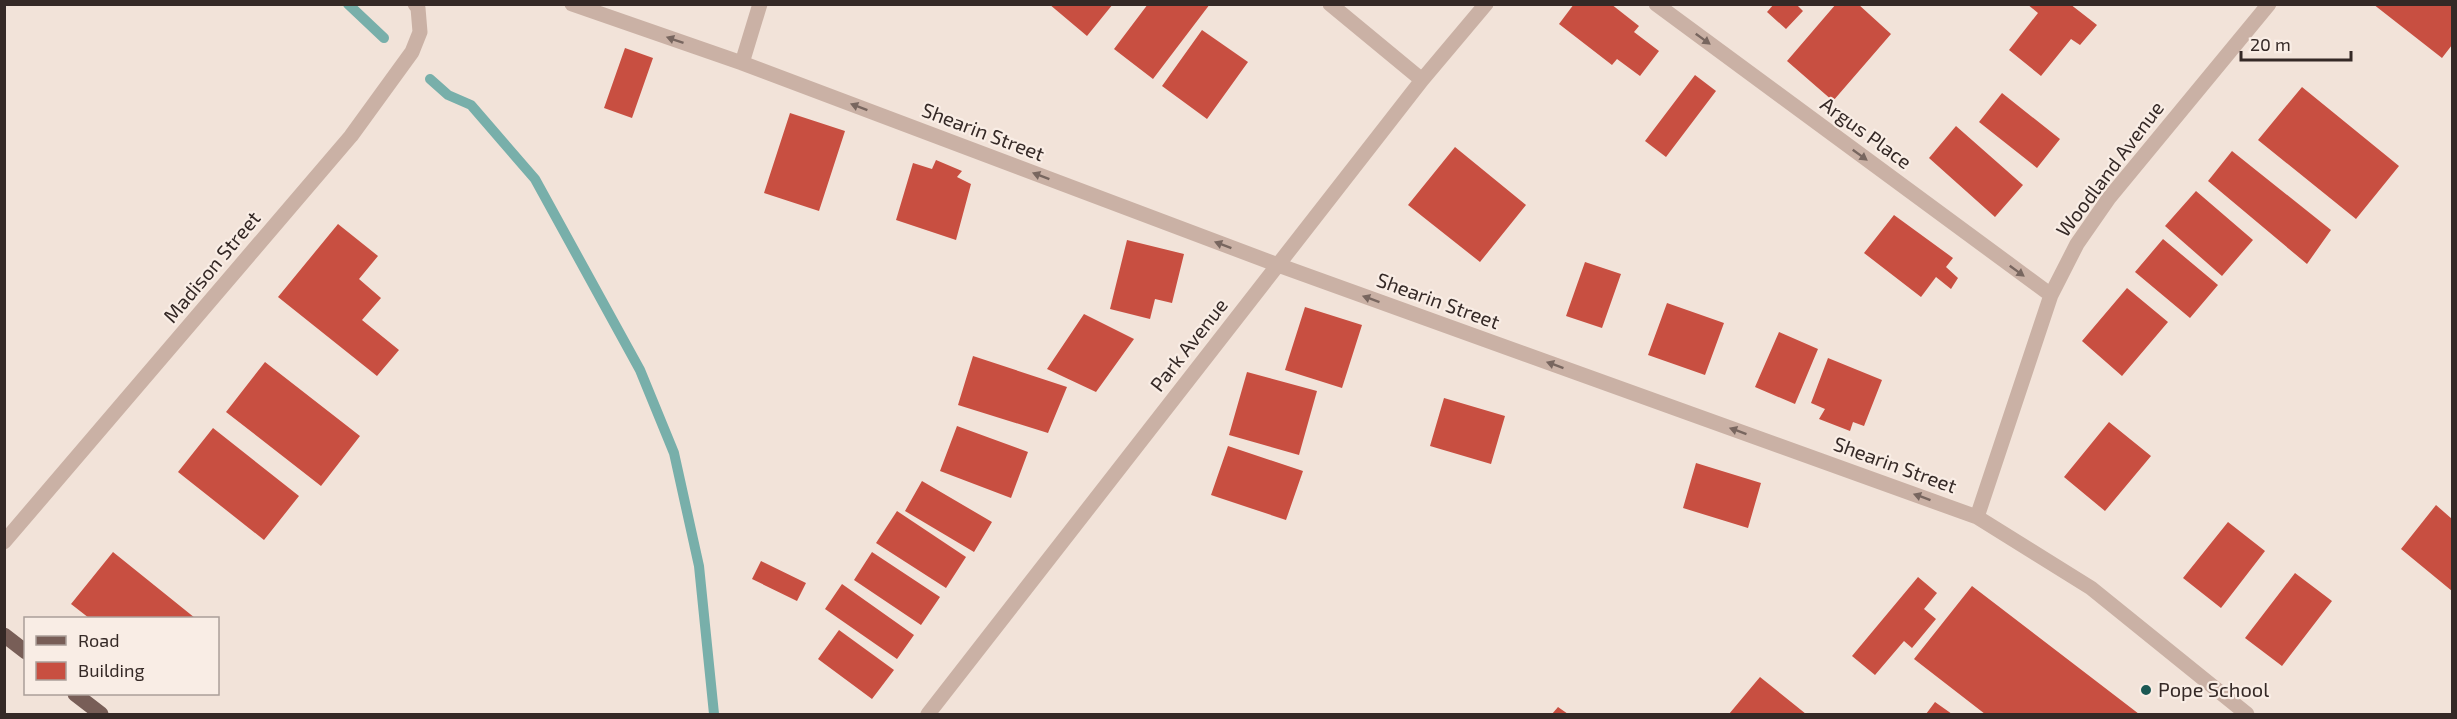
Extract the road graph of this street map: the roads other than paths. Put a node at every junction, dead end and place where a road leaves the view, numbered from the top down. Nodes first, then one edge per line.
1 (415, 4) edge
2 (572, 4) edge
3 (760, 4) edge
4 (1330, 4) edge
5 (1486, 4) edge
6 (1656, 4) edge
7 (2269, 4) edge
8 (742, 63) junction
9 (1422, 80) junction
10 (1278, 265) junction
11 (2051, 296) junction
12 (1977, 517) junction
13 (4, 542) edge
14 (4, 635) edge
15 (24, 650) edge
16 (77, 695) edge
17 (100, 714) edge
18 (928, 714) edge
19 (2247, 714) edge

1 - 13 street, Madison Street
8 -> 2 street, Shearin Street
3 - 8 street
4 - 9 street
5 - 9 street, Park Avenue
6 -> 11 street, Argus Place
7 - 11 street, Woodland Avenue
10 -> 8 street, Shearin Street
9 - 10 street, Park Avenue
12 -> 10 street, Shearin Street
10 - 18 street, Park Avenue
11 - 12 street, Woodland Avenue
12 - 19 street, Shearin Street
14 - 15 main road
16 - 17 main road

